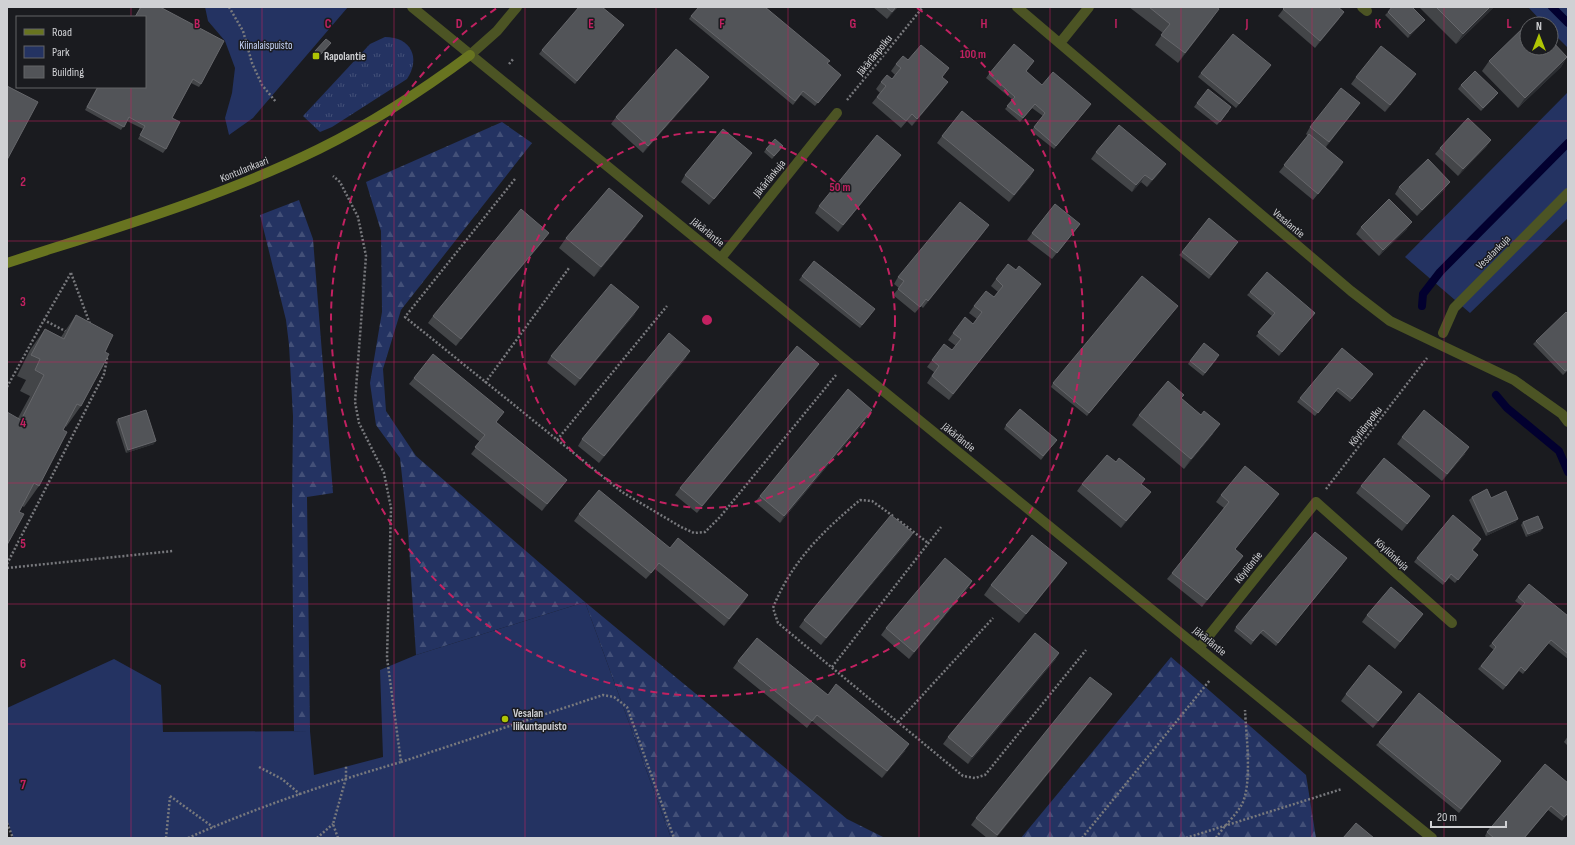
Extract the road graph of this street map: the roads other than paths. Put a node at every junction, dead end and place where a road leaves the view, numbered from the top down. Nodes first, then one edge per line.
1 (412, 7) edge
2 (517, 7) edge
3 (1017, 7) edge
4 (1089, 7) edge
5 (1060, 43) junction
6 (470, 55) junction
7 (837, 113) road end
8 (1568, 193) edge
9 (721, 258) junction
10 (7, 262) edge
11 (1443, 333) dead end
12 (1568, 422) edge
13 (1316, 502) joint
14 (1452, 623) dead end
15 (1199, 648) junction
16 (1432, 838) edge

1 - 6 street, Jäkärläntie
2 - 6 street
3 - 5 street, Vesalantie
4 - 5 street
5 - 12 street, Vesalantie
6 - 9 street, Jäkärläntie
6 - 10 main road, Kontulankaari
7 - 9 street, Jäkärlänkuja
8 - 11 street, Vesalankuja
9 - 15 street, Jäkärläntie
13 - 14 street, Köyliönkuja
13 - 15 street, Köyliöntie
15 - 16 street, Jäkärläntie

